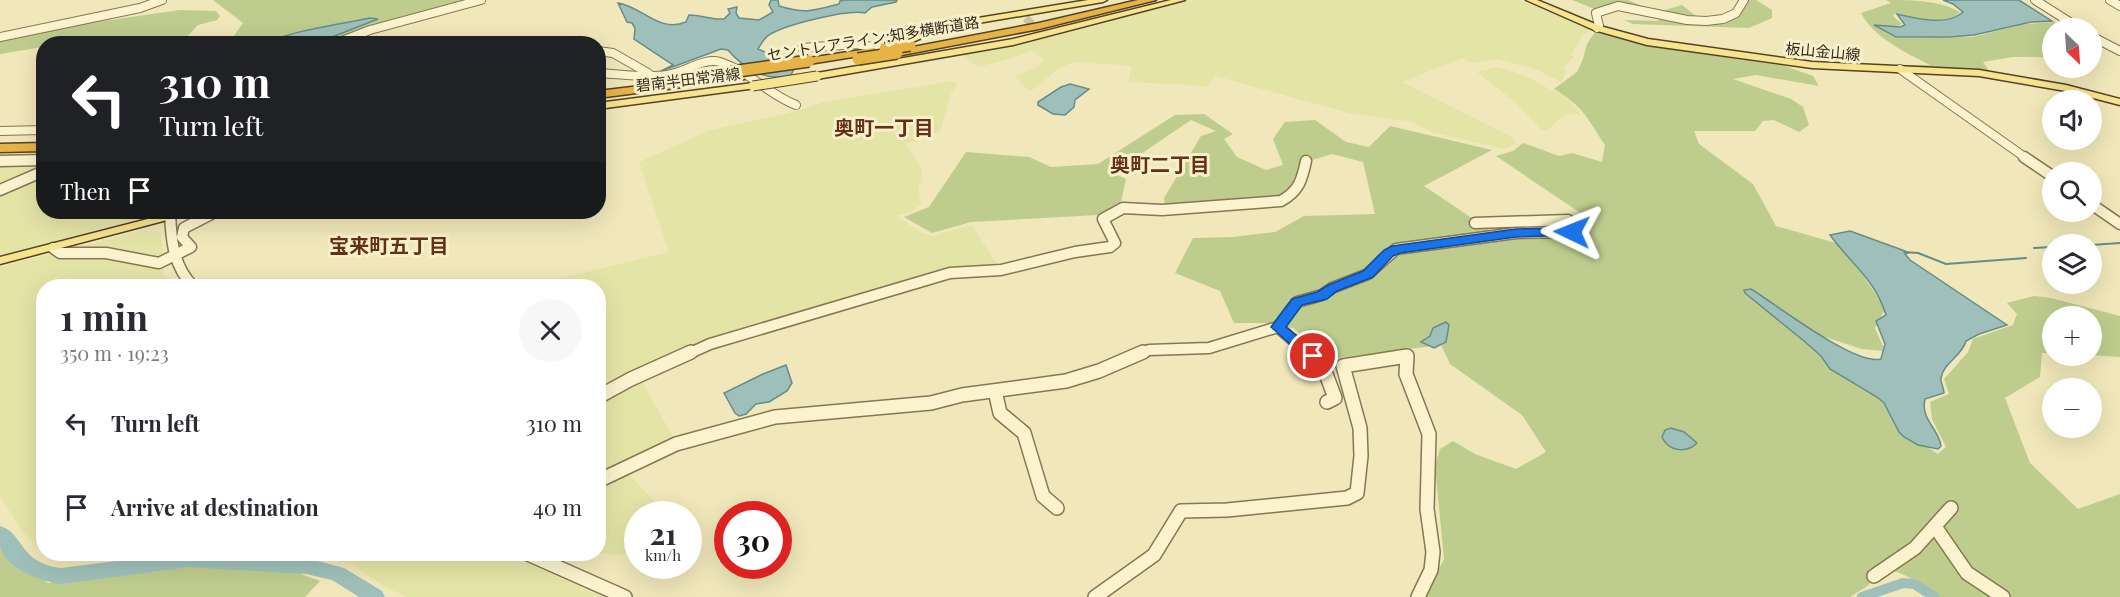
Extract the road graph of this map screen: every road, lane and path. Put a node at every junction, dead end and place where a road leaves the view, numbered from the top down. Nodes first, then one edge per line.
1 (162, 0) edge
2 (481, 0) edge
3 (1103, 0) edge
4 (1130, 0) edge
5 (1151, 0) edge
6 (1181, 0) edge
7 (1530, 0) edge
8 (1744, 0) edge
9 (2035, 0) edge
10 (2110, 0) edge
11 (1636, 3) dead end
12 (2120, 6) edge
13 (1653, 14) junction
14 (2063, 18) edge
15 (1597, 28) junction
16 (355, 36) edge
17 (0, 37) edge
18 (2102, 42) edge
19 (802, 48) dead end
20 (2120, 51) edge
21 (606, 52) edge
22 (888, 54) junction
23 (812, 68) junction
24 (1900, 69) junction
25 (606, 73) edge
26 (648, 73) junction
27 (736, 74) junction
28 (606, 89) edge
29 (606, 94) edge
30 (2120, 102) edge
31 (606, 105) edge
32 (796, 105) dead end
33 (36, 130) edge
34 (0, 131) edge
35 (36, 140) edge
36 (0, 142) edge
37 (36, 147) edge
38 (0, 148) edge
39 (36, 160) edge
40 (0, 161) edge
41 (1306, 161) dead end
42 (2042, 169) edge
43 (36, 174) edge
44 (0, 190) edge
45 (2102, 212) edge
46 (153, 219) edge
47 (171, 219) edge
48 (201, 219) edge
49 (1475, 223) dead end
50 (2120, 224) edge
51 (53, 249) junction
52 (175, 257) junction
53 (0, 261) edge
54 (187, 279) edge
55 (1278, 327) junction
56 (995, 391) junction
57 (606, 393) edge
58 (1328, 402) dead end
59 (606, 477) edge
60 (1057, 508) dead end
61 (1951, 508) dead end
62 (1936, 528) junction
63 (544, 561) edge
64 (1874, 576) dead end
65 (626, 597) edge
66 (1095, 597) edge
67 (1418, 597) edge
68 (2003, 597) edge

1 - 17 street
2 - 16 street
3 - 22 main road, 碧南半田常滑線
4 - 22 highway, セントレアライン;知多横断道路, bridge
5 - 22 highway, セントレアライン;知多横断道路
6 - 22 main road, 碧南半田常滑線
7 - 15 main road, 板山金山線
8 - 13 street
9 - 14 street
10 - 12 street
11 - 13 street
13 - 15 street
15 - 24 main road, 板山金山線
18 - 20 street
19 - 22 street
21 - 26 street
22 - 23 highway, セントレアライン;知多横断道路
22 - 23 main road, 碧南半田常滑線
22 - 23 highway, セントレアライン;知多横断道路, bridge
22 - 23 main road, 碧南半田常滑線
23 - 27 highway, セントレアライン;知多横断道路
23 - 31 main road, 碧南半田常滑線, bridge
24 - 30 main road, 板山金山線
24 - 42 street
25 - 26 street
26 - 32 street
27 - 28 highway, セントレアライン;知多横断道路
27 - 29 highway, セントレアライン;知多横断道路
33 - 34 street
35 - 36 highway
37 - 38 highway
39 - 40 street
41 - 57 street
43 - 44 street
45 - 50 street
46 - 51 main road
47 - 52 street
48 - 52 street
49 - 55 street
51 - 52 street
51 - 53 main road
52 - 54 street
55 - 56 street
55 - 58 street
56 - 59 street
56 - 60 street
61 - 62 street
62 - 64 street
62 - 68 street
63 - 65 street
66 - 67 street

